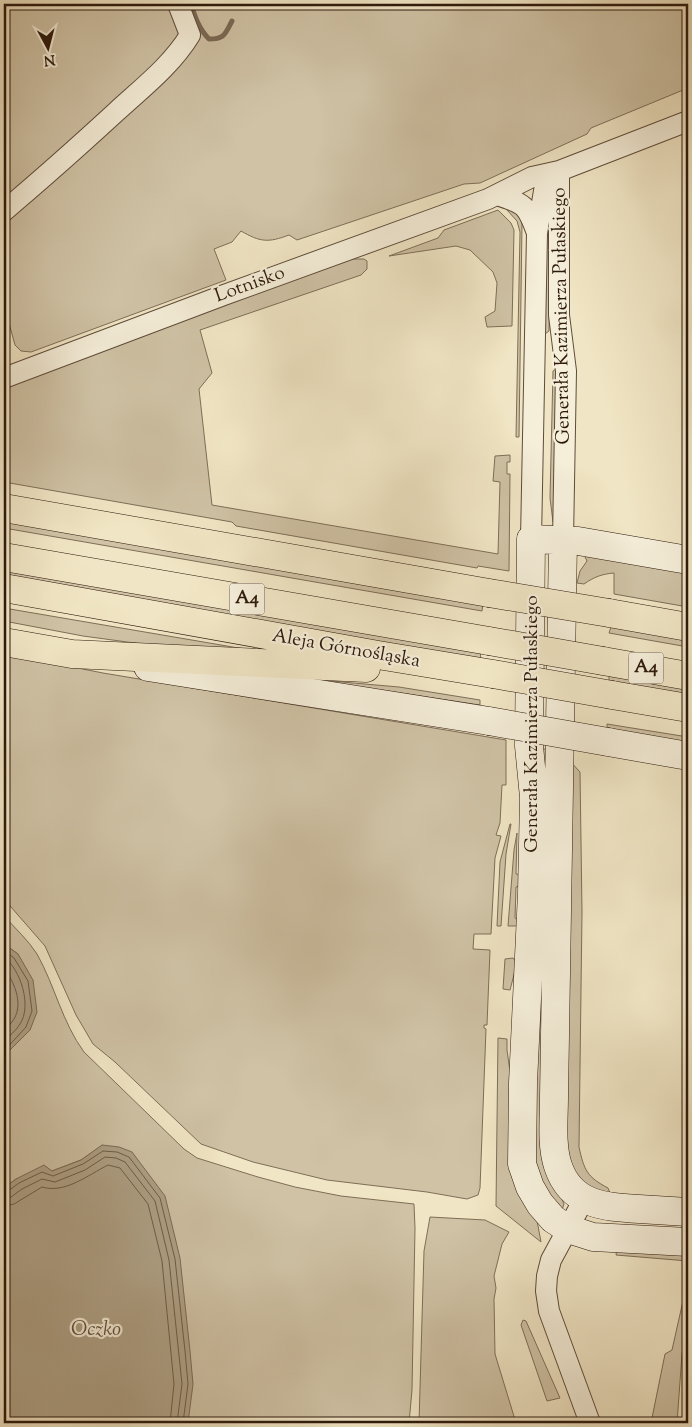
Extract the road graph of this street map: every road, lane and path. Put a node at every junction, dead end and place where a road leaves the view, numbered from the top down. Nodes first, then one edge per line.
1 (178, 4) edge
2 (688, 121) edge
3 (559, 171) junction
4 (497, 195) junction
5 (4, 211) edge
6 (537, 233) junction
7 (4, 378) edge
8 (4, 508) edge
9 (531, 539) junction
10 (563, 540) junction
11 (4, 557) edge
12 (688, 560) edge
13 (4, 588) edge
14 (688, 627) edge
15 (4, 642) edge
16 (72, 654) junction
17 (493, 674) junction
18 (688, 676) edge
19 (688, 708) edge
20 (688, 756) edge
21 (584, 1199) junction
22 (688, 1212) edge
23 (568, 1229) junction
24 (688, 1242) edge
25 (590, 1423) edge

1 - 5 street
2 - 3 street, Lotnisko
3 - 4 street, Lotnisko
3 - 6 street, Generała Kazimierza Pułaskiego
3 - 10 street, Generała Kazimierza Pułaskiego
4 - 6 street
4 - 7 street, Lotnisko
6 - 9 street, Generała Kazimierza Pułaskiego
8 - 14 main road, bridge
9 - 10 street
9 - 23 street, Generała Kazimierza Pułaskiego
10 - 12 street
10 - 21 street, Generała Kazimierza Pułaskiego
11 - 18 main road, A4, bridge
13 - 17 main road, Aleja Górnośląska / A4
15 - 16 main road
16 - 17 main road
16 - 20 street, bridge
17 - 19 main road, Aleja Górnośląska / A4, bridge
21 - 22 street
21 - 23 street
23 - 24 street
23 - 25 street

